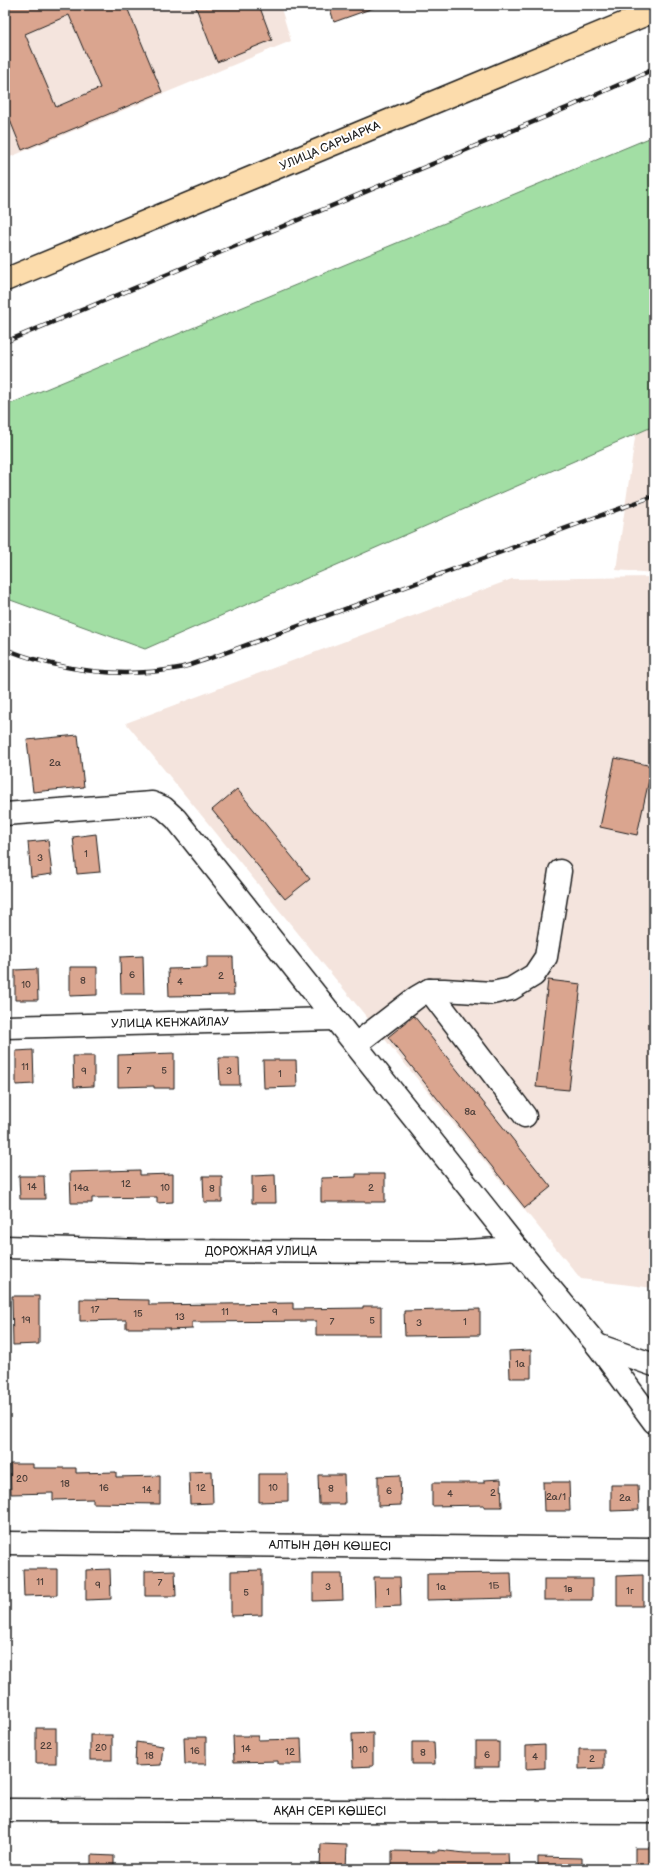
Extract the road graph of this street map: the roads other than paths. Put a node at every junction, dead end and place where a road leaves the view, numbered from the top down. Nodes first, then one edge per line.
1 (654, 11) edge
2 (5, 280) edge
3 (5, 814) edge
4 (560, 871) dead end
5 (429, 990) junction
6 (335, 1019) junction
7 (5, 1027) edge
8 (356, 1044) junction
9 (525, 1116) dead end
10 (5, 1247) edge
11 (517, 1248) junction
12 (597, 1345) junction
13 (654, 1365) edge
14 (654, 1422) edge
15 (5, 1543) edge
16 (654, 1549) edge
17 (5, 1810) edge
18 (654, 1812) edge

1 - 2 main road, УЛИЦА САРЫАРКА
3 - 6 street
4 - 5 street
5 - 8 street
5 - 9 street
6 - 7 street, УЛИЦА КЕНЖАЙЛАУ
6 - 8 street
8 - 11 street
10 - 11 street, ДОРОЖНАЯ УЛИЦА
11 - 12 street
12 - 13 street
12 - 14 street
15 - 16 street, АЛТЫН ДӘН КӨШЕСІ
17 - 18 street, АҚАН СЕРІ КӨШЕСІ

